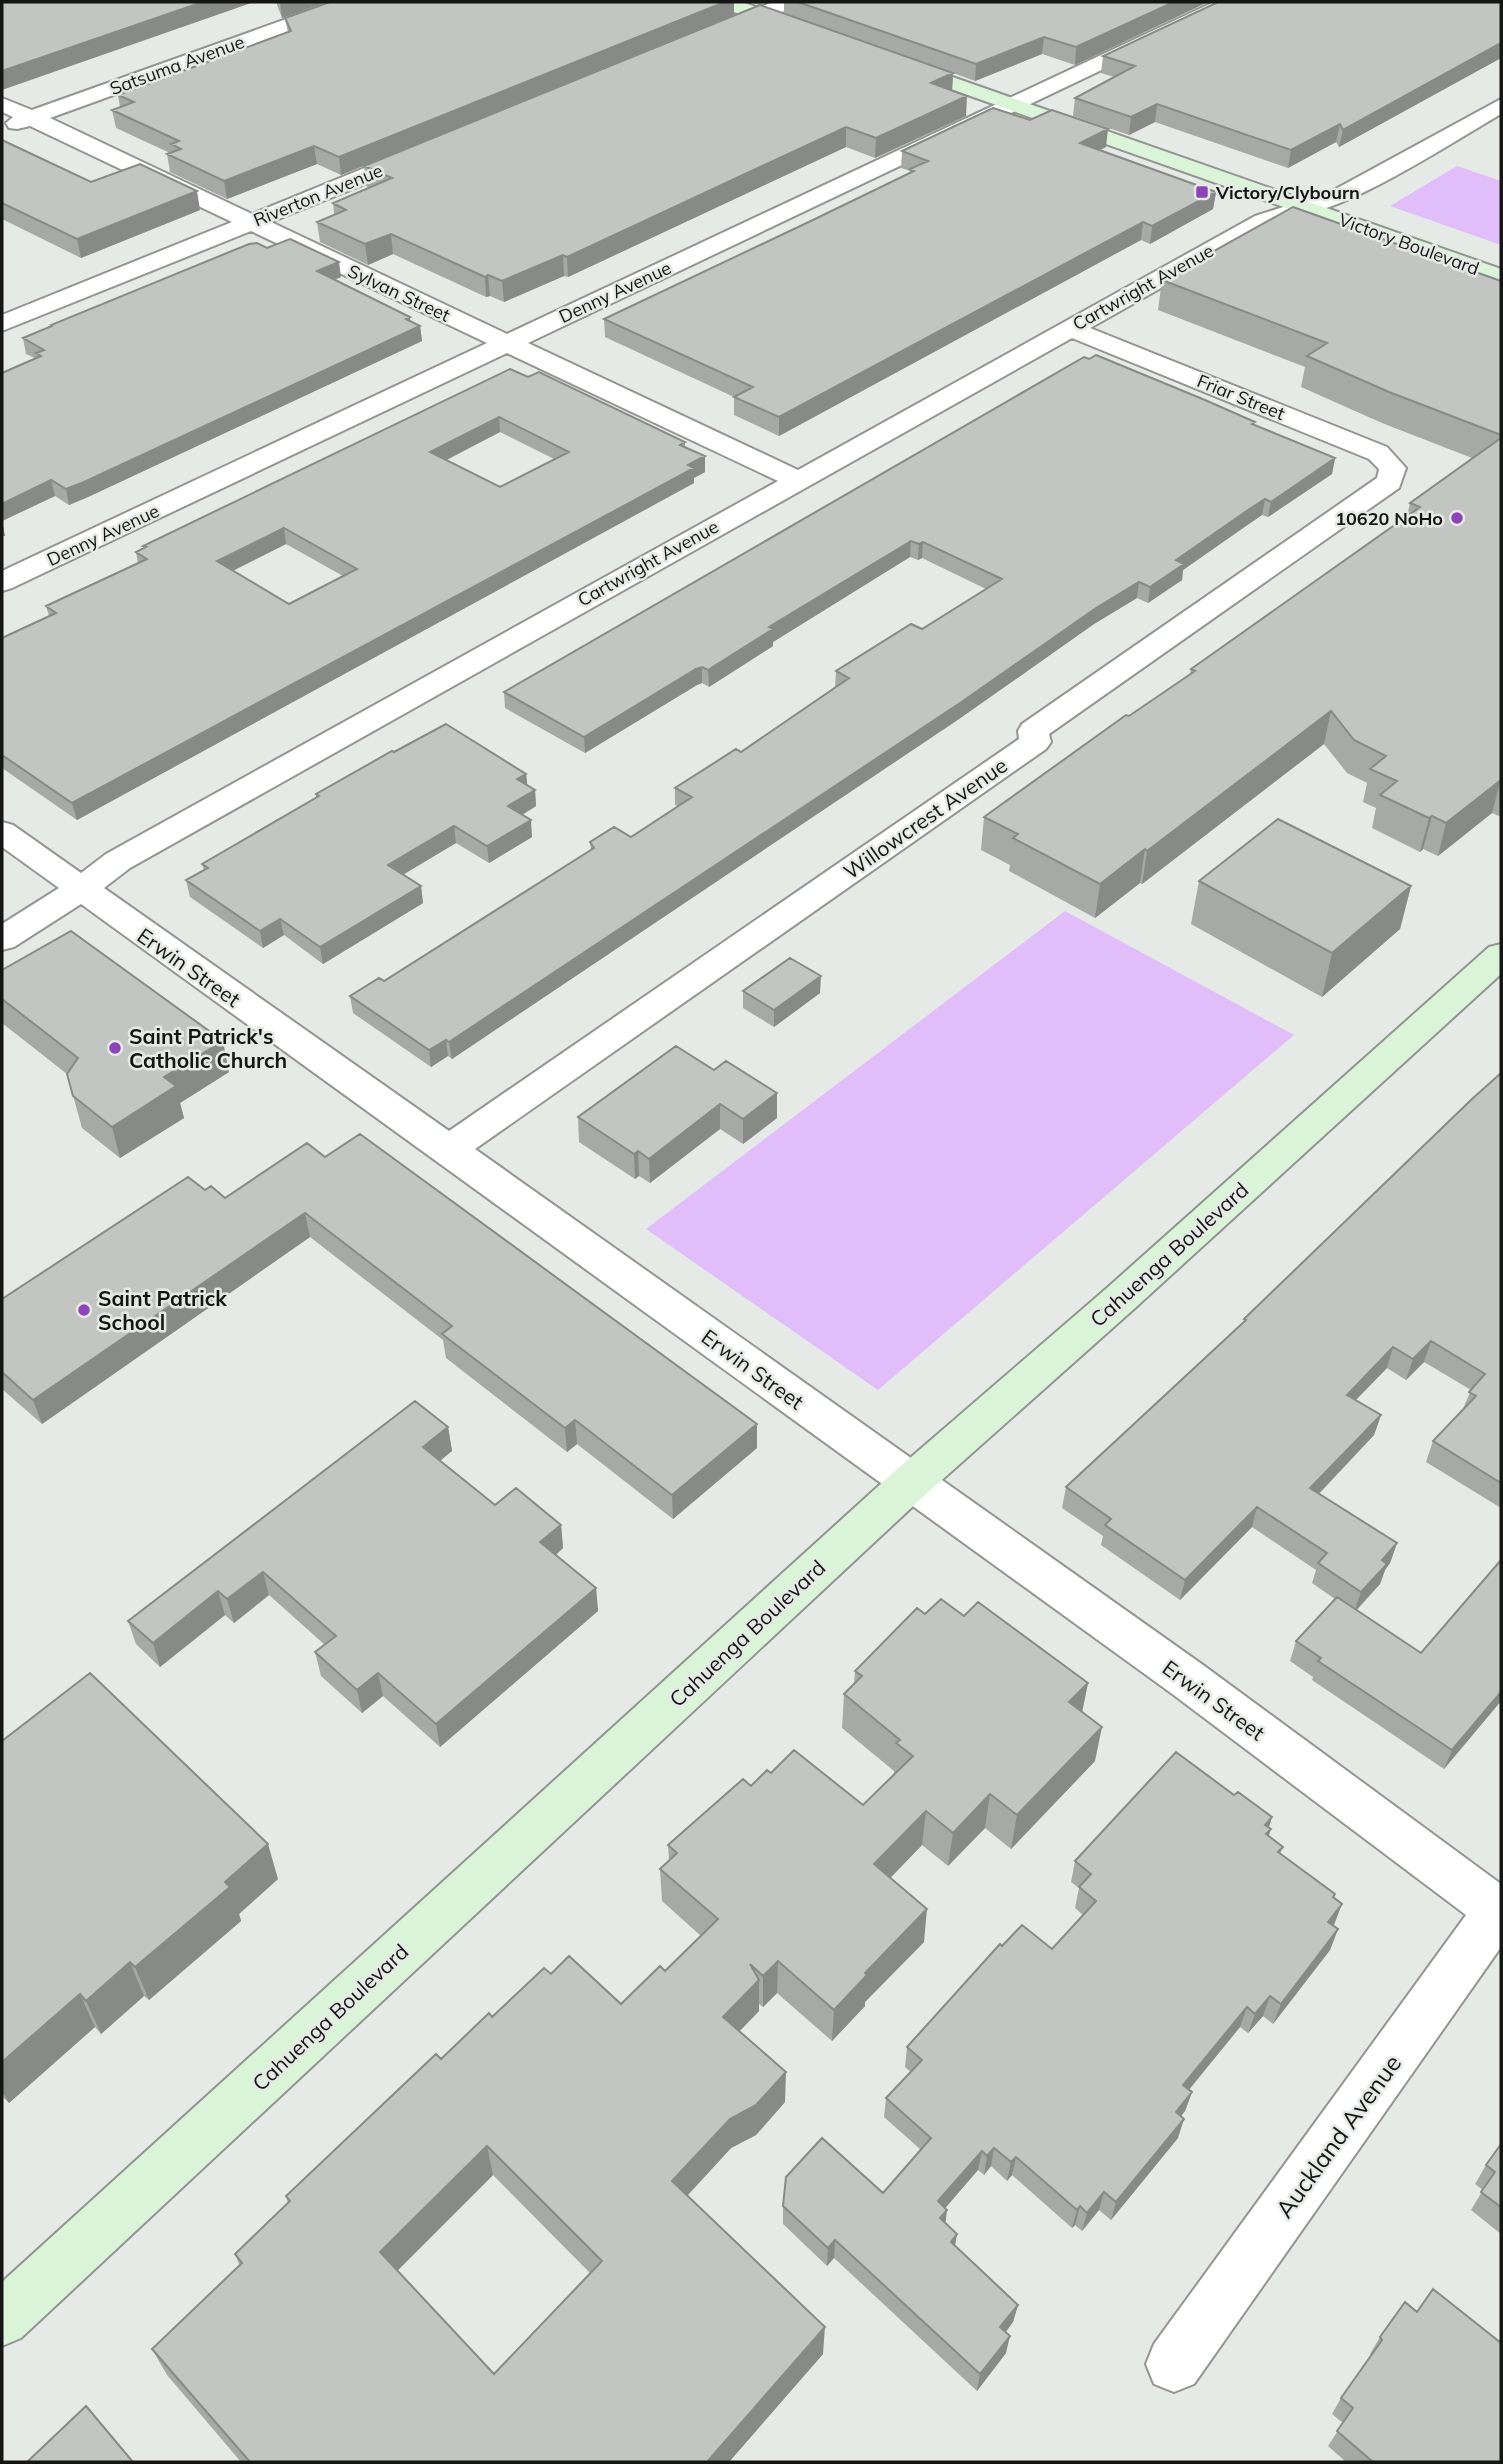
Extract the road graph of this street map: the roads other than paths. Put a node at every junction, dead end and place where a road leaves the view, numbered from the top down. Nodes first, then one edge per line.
1 (352, 2) edge
2 (723, 2) edge
3 (790, 2) edge
4 (1229, 2) edge
5 (759, 14) junction
6 (810, 32) edge
7 (708, 35) edge
8 (885, 59) edge
9 (2, 104) edge
10 (1011, 104) junction
11 (1501, 105) edge
12 (31, 118) junction
13 (2, 128) edge
14 (428, 150) edge
15 (1305, 207) junction
16 (250, 223) junction
17 (1501, 277) edge
18 (2, 324) edge
19 (1069, 328) junction
20 (506, 344) junction
21 (797, 480) junction
22 (1389, 482) joint
23 (2, 582) edge
24 (2, 832) edge
25 (80, 890) junction
26 (2, 939) edge
27 (1501, 955) edge
28 (449, 1149) junction
29 (910, 1483) junction
30 (1500, 1909) edge
31 (2, 2319) edge
32 (1174, 2364) dead end

1 - 12 street, Satsuma Avenue
2 - 5 main road
3 - 5 street
4 - 10 street, Denny Avenue
5 - 6 main road
5 - 7 street
8 - 10 main road, Victory Boulevard
9 - 12 street, Sylvan Street
10 - 15 main road, Victory Boulevard
10 - 20 street, Denny Avenue
11 - 15 street, Cartwright Avenue
12 - 13 street, Satsuma Avenue
12 - 16 street, Sylvan Street
14 - 16 street, Riverton Avenue
15 - 17 main road, Victory Boulevard
15 - 19 street, Cartwright Avenue
16 - 18 street, Riverton Avenue
16 - 20 street, Sylvan Street
19 - 21 street, Cartwright Avenue
19 - 22 street, Friar Street
20 - 21 street, Sylvan Street
20 - 23 street, Denny Avenue
21 - 25 street, Cartwright Avenue
22 - 28 street, Willowcrest Avenue
24 - 25 street, Erwin Street
25 - 26 street, Cartwright Avenue
25 - 28 street, Erwin Street
27 - 29 main road, Cahuenga Boulevard
28 - 29 street, Erwin Street
29 - 30 street, Erwin Street
29 - 31 main road, Cahuenga Boulevard
30 - 32 street, Auckland Avenue

